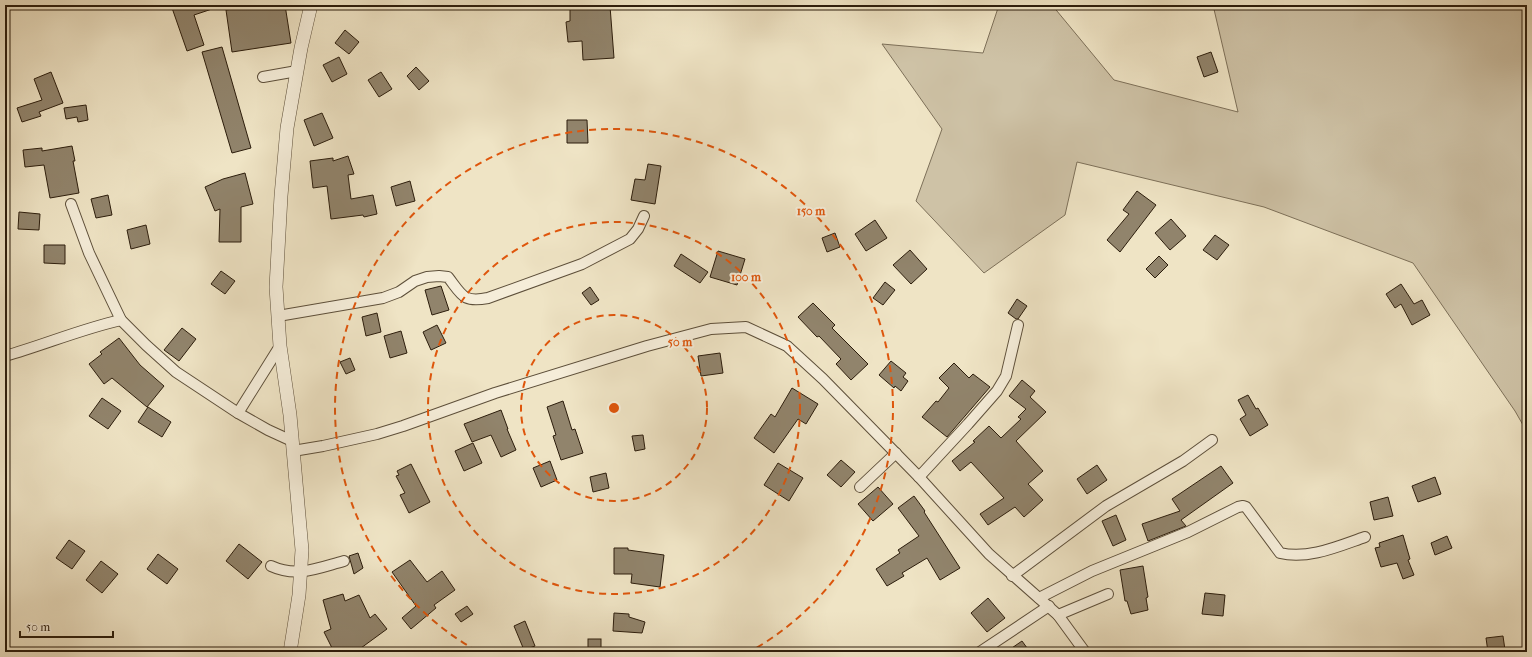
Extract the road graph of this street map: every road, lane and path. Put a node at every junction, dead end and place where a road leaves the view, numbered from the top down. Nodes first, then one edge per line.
1 (311, 5) edge
2 (297, 71) junction
3 (263, 77) dead end
4 (71, 204) dead end
5 (644, 216) dead end
6 (278, 316) junction
7 (121, 320) junction
8 (1018, 325) dead end
9 (280, 346) junction
10 (5, 356) edge
11 (238, 413) junction
12 (1212, 440) dead end
13 (292, 446) junction
14 (896, 454) junction
15 (919, 477) junction
16 (860, 487) dead end
17 (1365, 537) dead end
18 (344, 561) dead end
19 (271, 566) dead end
20 (301, 572) junction
21 (1012, 576) junction
22 (1108, 594) dead end
23 (1039, 598) junction
24 (1049, 606) junction
25 (1058, 615) junction
26 (290, 652) edge
27 (980, 652) edge
28 (1085, 652) edge

1 - 2 street
2 - 3 street
2 - 6 street
4 - 7 street
5 - 6 street
6 - 9 street
7 - 10 street
7 - 11 street
8 - 15 street
9 - 11 street
9 - 13 street
11 - 13 street
12 - 21 street
13 - 14 street
13 - 20 street
14 - 15 street
14 - 16 street
15 - 21 street
17 - 23 street
18 - 20 street
19 - 20 street
20 - 26 street
21 - 23 street
22 - 25 street
23 - 24 street
24 - 25 street
24 - 27 street
25 - 28 street

